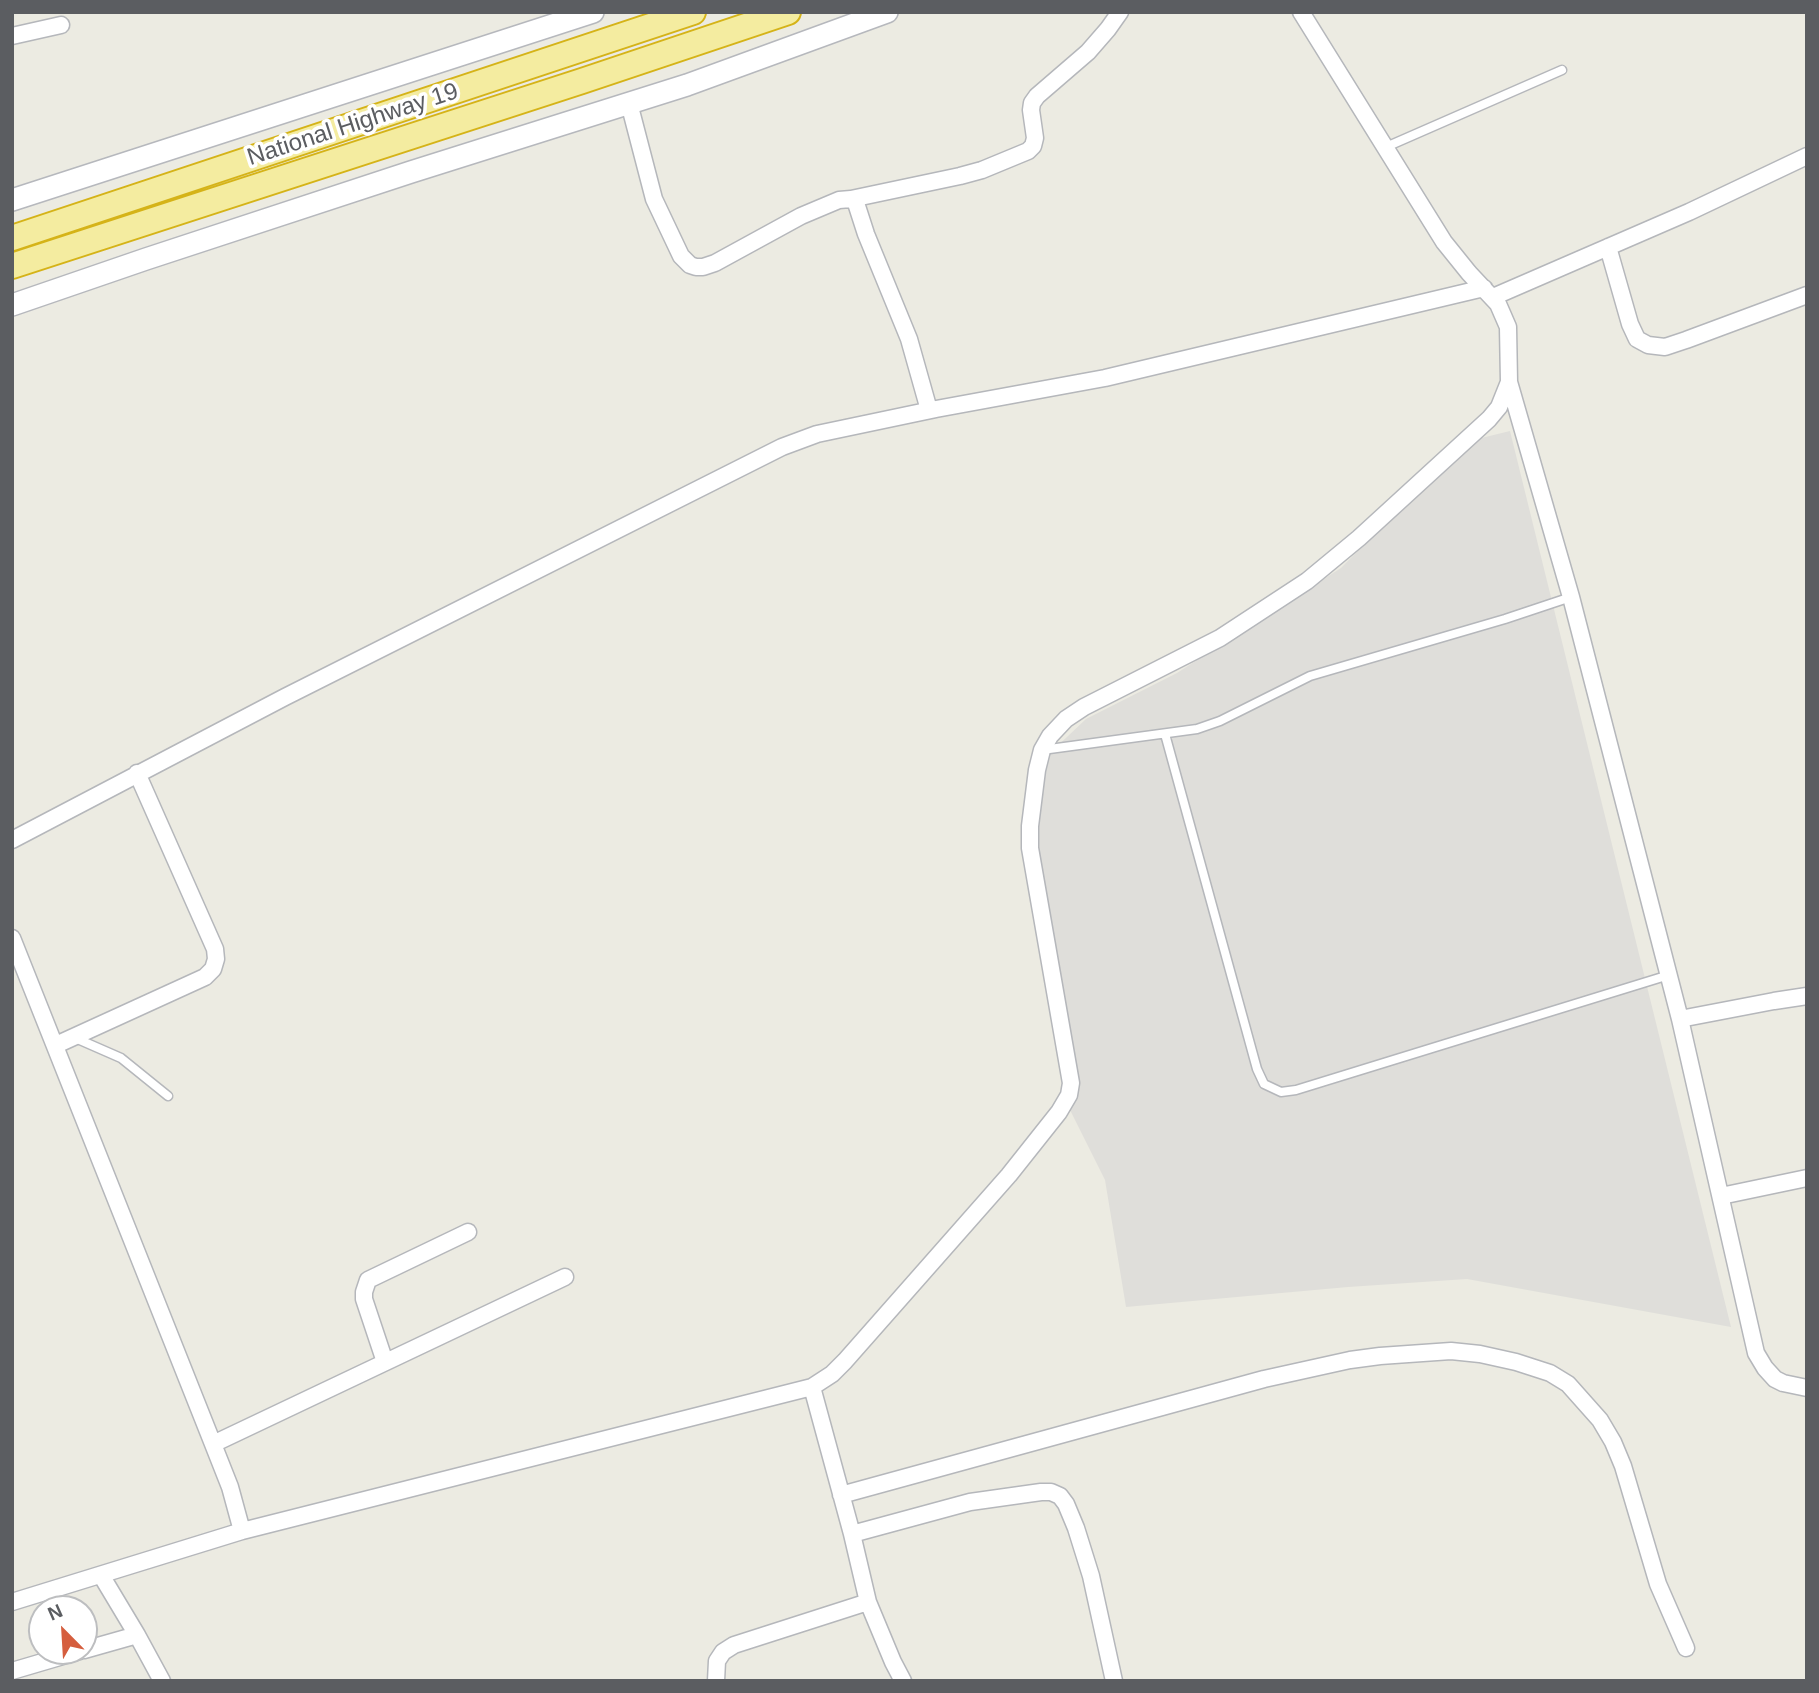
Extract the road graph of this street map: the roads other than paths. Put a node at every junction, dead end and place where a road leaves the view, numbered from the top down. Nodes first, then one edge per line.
1 (693, 12) edge
2 (788, 12) edge
3 (887, 12) edge
4 (1120, 12) edge
5 (1301, 12) edge
6 (589, 13) edge
7 (61, 25) dead end
8 (12, 36) edge
9 (1562, 70) dead end
10 (629, 103) junction
11 (1386, 148) junction
12 (1807, 156) edge
13 (851, 199) junction
14 (12, 200) edge
15 (12, 238) edge
16 (1608, 247) junction
17 (12, 266) edge
18 (1488, 293) junction
19 (1807, 295) edge
20 (12, 305) edge
21 (1509, 382) junction
22 (929, 410) junction
23 (1571, 597) junction
24 (1165, 734) junction
25 (1042, 750) junction
26 (137, 773) junction
27 (12, 840) edge
28 (12, 938) edge
29 (1669, 975) junction
30 (1807, 996) edge
31 (1680, 1019) junction
32 (74, 1037) junction
33 (56, 1045) junction
34 (168, 1096) dead end
35 (1807, 1178) edge
36 (1721, 1196) junction
37 (468, 1232) dead end
38 (565, 1277) dead end
39 (385, 1362) junction
40 (813, 1387) junction
41 (1807, 1388) edge
42 (213, 1444) junction
43 (841, 1496) junction
44 (242, 1531) junction
45 (852, 1534) junction
46 (101, 1575) junction
47 (12, 1602) edge
48 (868, 1602) junction
49 (137, 1635) junction
50 (98, 1646) edge
51 (1686, 1648) dead end
52 (32, 1665) edge
53 (12, 1671) edge
54 (162, 1681) edge
55 (716, 1681) edge
56 (903, 1681) edge
57 (1114, 1681) edge

1 - 15 highway, National Highway 19
2 - 17 highway
3 - 10 main road
4 - 13 street
5 - 11 street
6 - 14 main road
7 - 8 street
9 - 11 lane
10 - 13 street
10 - 20 main road
11 - 18 street
12 - 16 street
13 - 22 street
16 - 18 street
16 - 19 street
18 - 21 street
18 - 22 street
21 - 23 street
21 - 25 street
22 - 26 street
23 - 24 lane
23 - 29 street
24 - 25 lane
24 - 29 lane
25 - 40 street
26 - 27 street
26 - 32 street
28 - 33 street
29 - 31 street
30 - 31 street
31 - 36 street
32 - 33 street
32 - 34 lane
33 - 42 street
35 - 36 street
36 - 41 street
37 - 39 street
38 - 39 street
39 - 42 street
40 - 43 street
40 - 44 street
42 - 44 street
43 - 45 street
43 - 51 street
44 - 46 street
45 - 48 street
45 - 57 street
46 - 47 street
46 - 49 street
48 - 55 street
48 - 56 street
49 - 50 street
49 - 54 street
52 - 53 street

